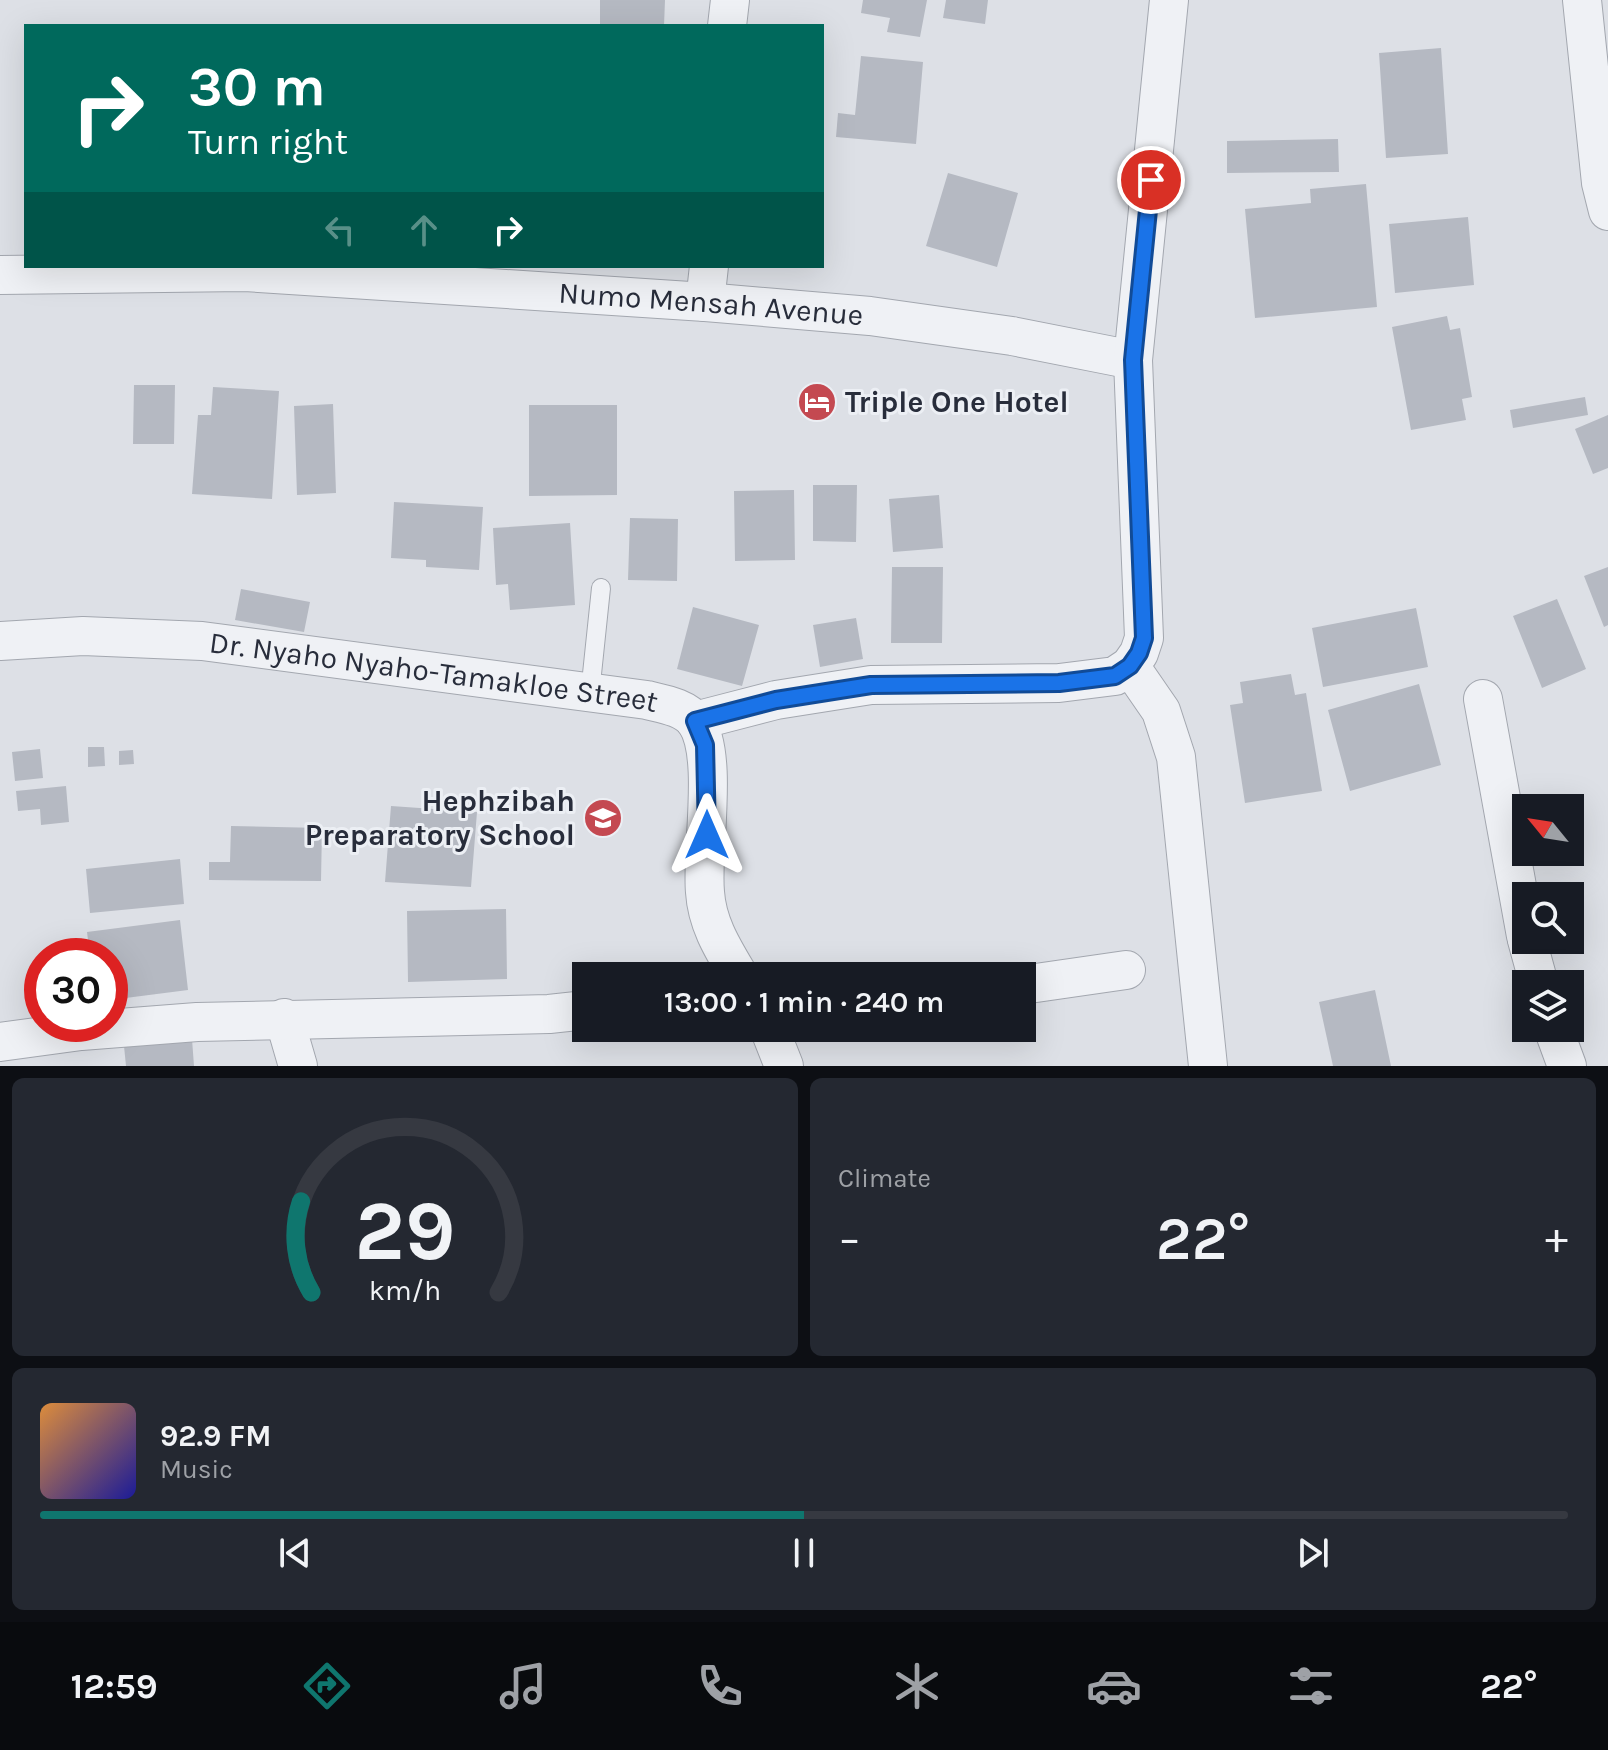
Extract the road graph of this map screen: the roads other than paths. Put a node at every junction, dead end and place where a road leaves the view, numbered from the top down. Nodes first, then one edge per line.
1 (730, 0) edge
2 (1169, 0) edge
3 (1582, 0) edge
4 (727, 24) edge
5 (1608, 211) edge
6 (0, 275) edge
7 (707, 284) edge
8 (1133, 360) junction
9 (601, 588) dead end
10 (0, 641) edge
11 (1130, 666) junction
12 (590, 693) junction
13 (1483, 699) dead end
14 (695, 721) junction
15 (1516, 882) edge
16 (731, 962) edge
17 (1126, 970) dead end
18 (1036, 983) edge
19 (572, 1012) edge
20 (284, 1018) junction
21 (0, 1042) edge
22 (775, 1042) edge
23 (1558, 1042) edge
24 (298, 1066) edge
25 (784, 1066) edge
26 (1208, 1066) edge
27 (1567, 1066) edge

1 - 4 street
2 - 8 street
3 - 5 street
6 - 7 street, Numo Mensah Avenue
7 - 8 street, Numo Mensah Avenue
8 - 11 street
9 - 12 lane
10 - 12 street, Dr. Nyaho Nyaho-Tamakloe Street
11 - 14 street
11 - 26 street
12 - 14 street, Dr. Nyaho Nyaho-Tamakloe Street
13 - 15 street
14 - 16 street, Dr. Nyaho Nyaho-Tamakloe Street
17 - 18 street
19 - 20 street
20 - 21 street
20 - 24 street
22 - 25 street
23 - 27 street

